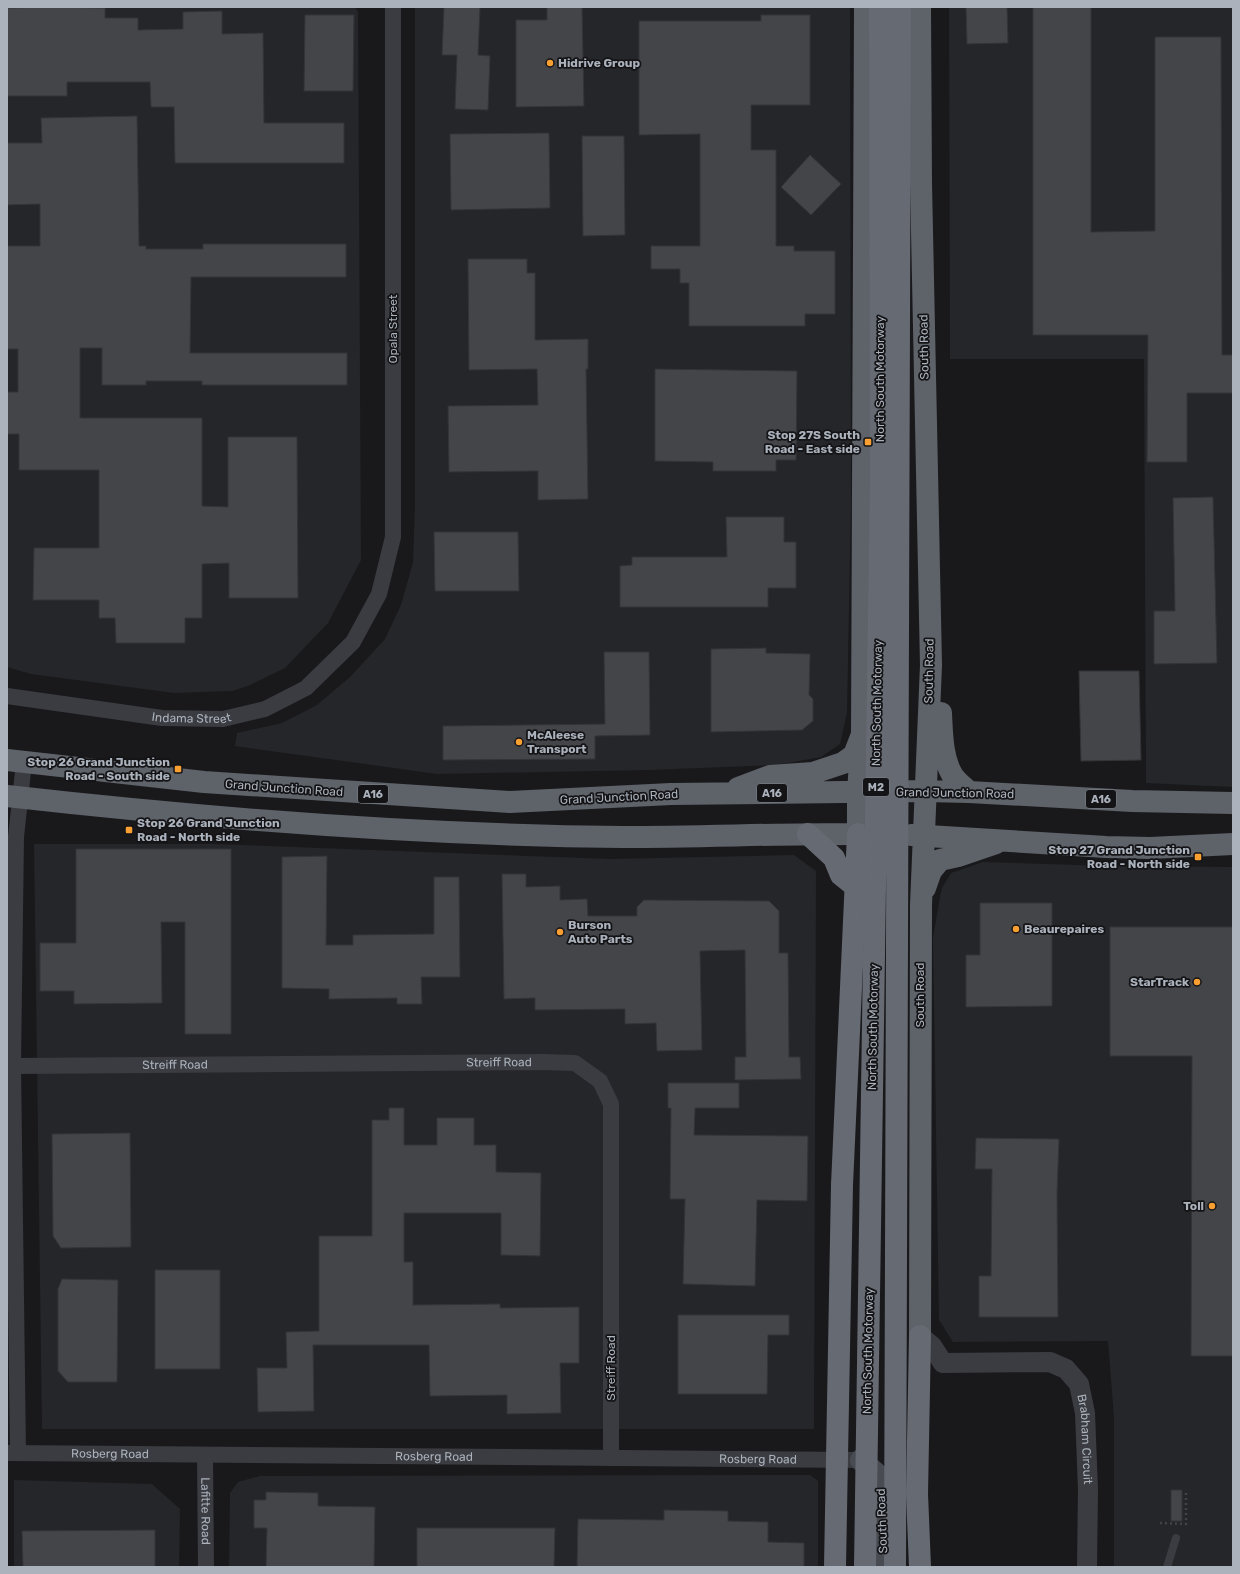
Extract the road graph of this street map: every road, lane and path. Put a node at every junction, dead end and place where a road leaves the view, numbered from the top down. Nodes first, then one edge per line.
1 (393, 7) edge
2 (865, 7) edge
3 (880, 7) edge
4 (900, 7) edge
5 (920, 7) edge
6 (353, 642) joint
7 (931, 665) junction
8 (7, 696) edge
9 (928, 727) junction
10 (862, 734) junction
11 (15, 761) edge
12 (926, 791) junction
13 (858, 792) junction
14 (969, 792) junction
15 (724, 793) junction
16 (14, 797) edge
17 (1233, 803) edge
18 (12, 828) edge
19 (808, 834) junction
20 (858, 834) junction
21 (924, 835) junction
22 (1005, 840) junction
23 (1233, 844) edge
24 (856, 886) junction
25 (11, 892) edge
26 (921, 905) junction
27 (13, 1066) junction
28 (920, 1336) junction
29 (943, 1363) junction
30 (920, 1383) junction
31 (12, 1453) edge
32 (206, 1455) junction
33 (611, 1458) junction
34 (861, 1460) joint
35 (1186, 1492) dead end
36 (1160, 1523) dead end
37 (1176, 1538) dead end
38 (206, 1567) edge
39 (834, 1567) edge
40 (865, 1567) edge
41 (883, 1567) edge
42 (895, 1567) edge
43 (920, 1567) edge
44 (1088, 1567) edge
45 (1167, 1567) edge

1 - 6 street, Opala Street
2 - 10 highway
3 - 40 highway, North South Motorway / M2, bridge
4 - 42 highway, North South Motorway / M2, bridge
5 - 7 highway, South Road
6 - 8 street, Indama Street
7 - 9 highway, South Road
7 - 14 highway
9 - 10 highway
9 - 12 highway, South Road
10 - 13 highway
10 - 15 highway
11 - 15 highway, Grand Junction Road / A16
11 - 16 street
12 - 13 highway, Grand Junction Road / A16
12 - 14 highway, Grand Junction Road / A16
12 - 21 highway, South Road
13 - 15 highway, Grand Junction Road / A16
13 - 20 highway
14 - 17 highway, Grand Junction Road / A16
16 - 18 street
16 - 19 highway
18 - 25 street
19 - 20 highway
19 - 24 highway
20 - 21 highway
20 - 24 highway
21 - 22 highway
21 - 26 highway, South Road
22 - 23 highway
22 - 26 highway
24 - 39 highway, bridge
25 - 27 street
26 - 28 highway, South Road
27 - 31 street
27 - 33 street, Streiff Road
28 - 29 street
28 - 30 highway
29 - 30 street
29 - 44 street, Brabham Circuit
30 - 43 highway
31 - 32 street, Rosberg Road
32 - 33 street, Rosberg Road
32 - 38 street, Lafitte Road
33 - 34 street, Rosberg Road
34 - 41 main road, South Road
35 - 36 path
37 - 45 lane

